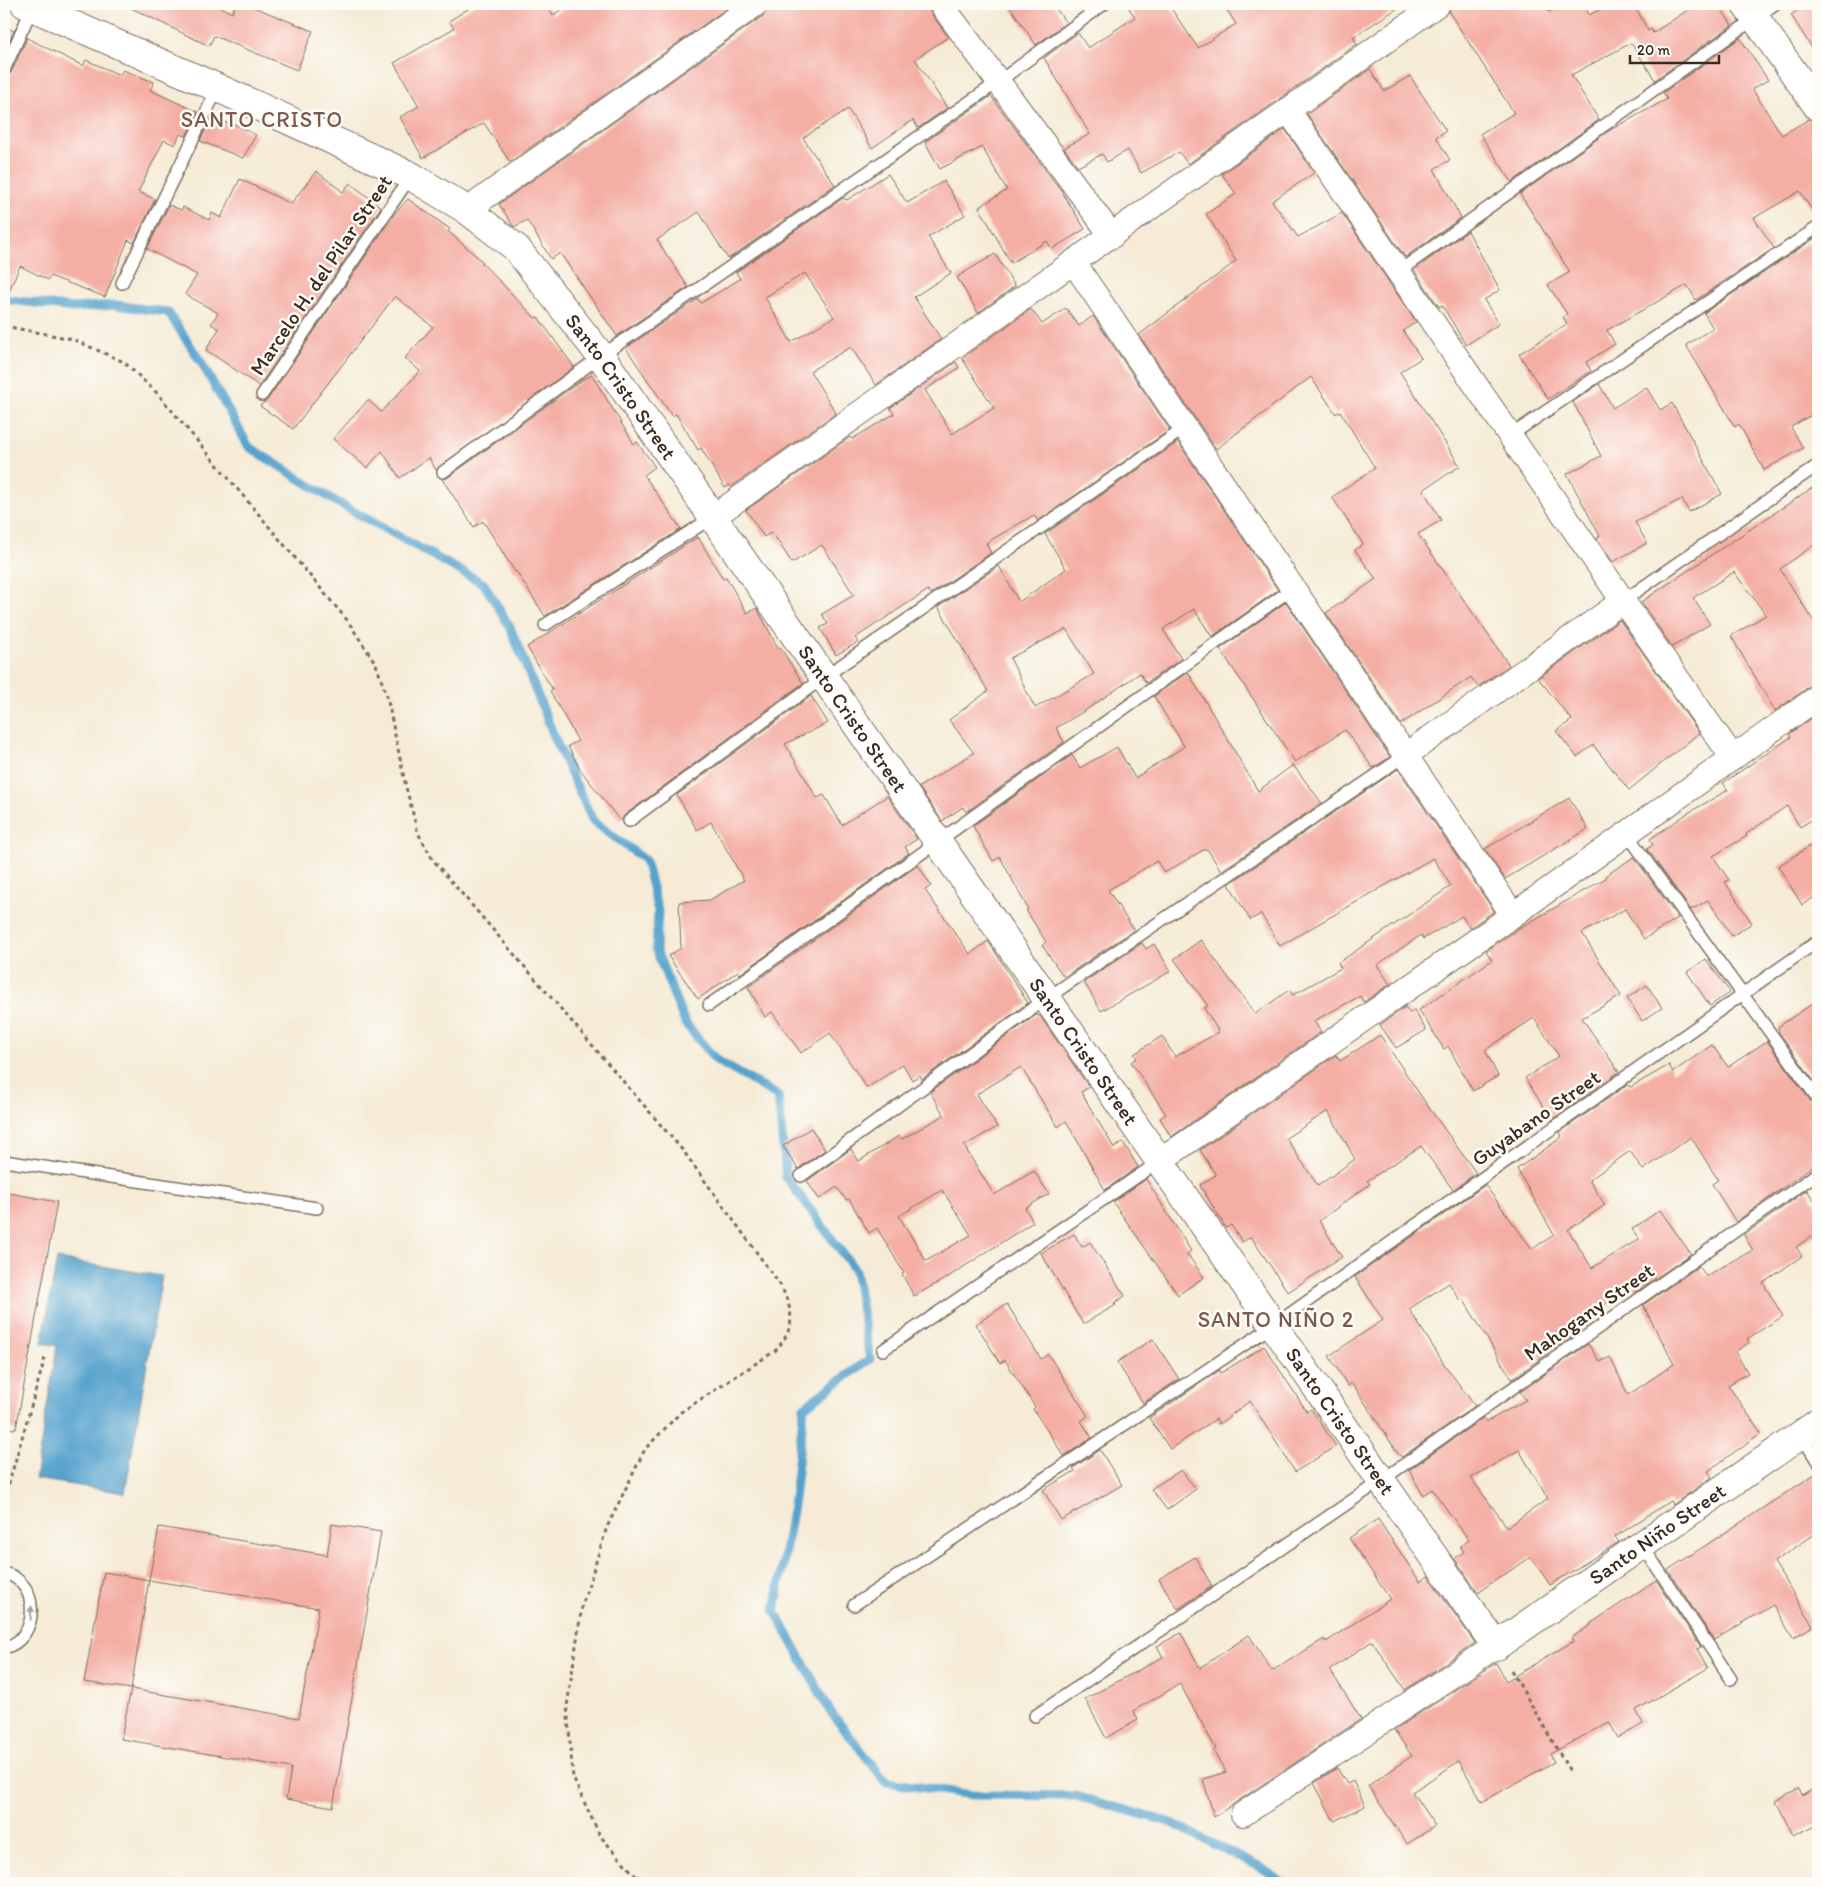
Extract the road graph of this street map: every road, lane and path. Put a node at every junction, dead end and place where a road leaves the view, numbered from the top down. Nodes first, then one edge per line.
1 (756, 4) edge
2 (941, 4) edge
3 (1104, 4) edge
4 (1438, 4) edge
5 (30, 5) edge
6 (1758, 8) edge
7 (4, 70) edge
8 (998, 82) junction
9 (218, 88) junction
10 (1818, 107) edge
11 (1288, 110) junction
12 (411, 176) junction
13 (466, 210) junction
14 (1818, 227) edge
15 (1112, 236) junction
16 (1074, 263) junction
17 (1398, 271) junction
18 (122, 283) dead end
19 (4, 326) edge
20 (601, 356) junction
21 (262, 395) dead end
22 (1185, 428) junction
23 (1512, 435) junction
24 (1818, 465) edge
25 (443, 472) dead end
26 (713, 517) junction
27 (1293, 588) junction
28 (1623, 602) junction
29 (545, 625) dead end
30 (824, 677) junction
31 (1818, 697) edge
32 (1406, 756) junction
33 (1733, 758) junction
34 (629, 821) dead end
35 (1628, 834) junction
36 (938, 841) junction
37 (1513, 915) junction
38 (1818, 940) edge
39 (1744, 994) junction
40 (1047, 998) junction
41 (709, 1005) dead end
42 (1818, 1099) edge
43 (1160, 1160) junction
44 (4, 1161) edge
45 (1818, 1174) edge
46 (801, 1176) dead end
47 (317, 1208) dead end
48 (1274, 1325) junction
49 (883, 1350) dead end
50 (45, 1358) dead end
51 (1810, 1429) edge
52 (1818, 1462) edge
53 (1382, 1480) junction
54 (4, 1500) edge
55 (1642, 1545) junction
56 (4, 1573) edge
57 (854, 1605) dead end
58 (1496, 1646) junction
59 (4, 1648) edge
60 (1731, 1679) dead end
61 (1035, 1716) dead end
62 (1572, 1773) dead end
63 (1243, 1814) dead end
64 (642, 1883) edge

1 - 13 street
2 - 8 street
3 - 8 lane
4 - 11 street
5 - 7 lane
5 - 9 street, Santo Cristo Street
6 - 10 street
6 - 17 lane
8 - 15 street
8 - 20 lane
9 - 12 street, Santo Cristo Street
9 - 18 lane
11 - 15 street
11 - 17 street
12 - 13 street, Santo Cristo Street
12 - 21 lane, Marcelo H. del Pilar Street
13 - 20 street, Santo Cristo Street
14 - 23 lane
15 - 16 street
16 - 22 street
16 - 26 street
17 - 23 street
19 - 64 path
20 - 25 lane
20 - 26 street, Santo Cristo Street
22 - 27 street
22 - 30 lane
23 - 28 street
24 - 28 lane
26 - 29 lane
26 - 30 street, Santo Cristo Street
27 - 32 street
27 - 36 lane
28 - 32 street
28 - 33 street
30 - 34 lane
30 - 36 street, Santo Cristo Street
31 - 33 street
32 - 37 street
32 - 40 lane
33 - 35 street
35 - 37 street
35 - 39 lane
36 - 40 street, Santo Cristo Street
36 - 41 lane
37 - 43 street
38 - 39 lane, Guyabano Street
39 - 42 lane
39 - 48 lane, Guyabano Street
40 - 43 street, Santo Cristo Street
40 - 46 lane
43 - 48 street, Santo Cristo Street
43 - 49 lane
44 - 47 lane
45 - 53 lane, Mahogany Street
48 - 53 street, Santo Cristo Street
48 - 57 lane, Guyabano Street
50 - 54 path
51 - 52 lane
51 - 55 street, Santo Niño Street
53 - 58 street, Santo Cristo Street
53 - 61 lane, Mahogany Street
55 - 58 street, Santo Niño Street
55 - 60 lane
59 -> 56 lane
58 - 62 path
58 - 63 street

